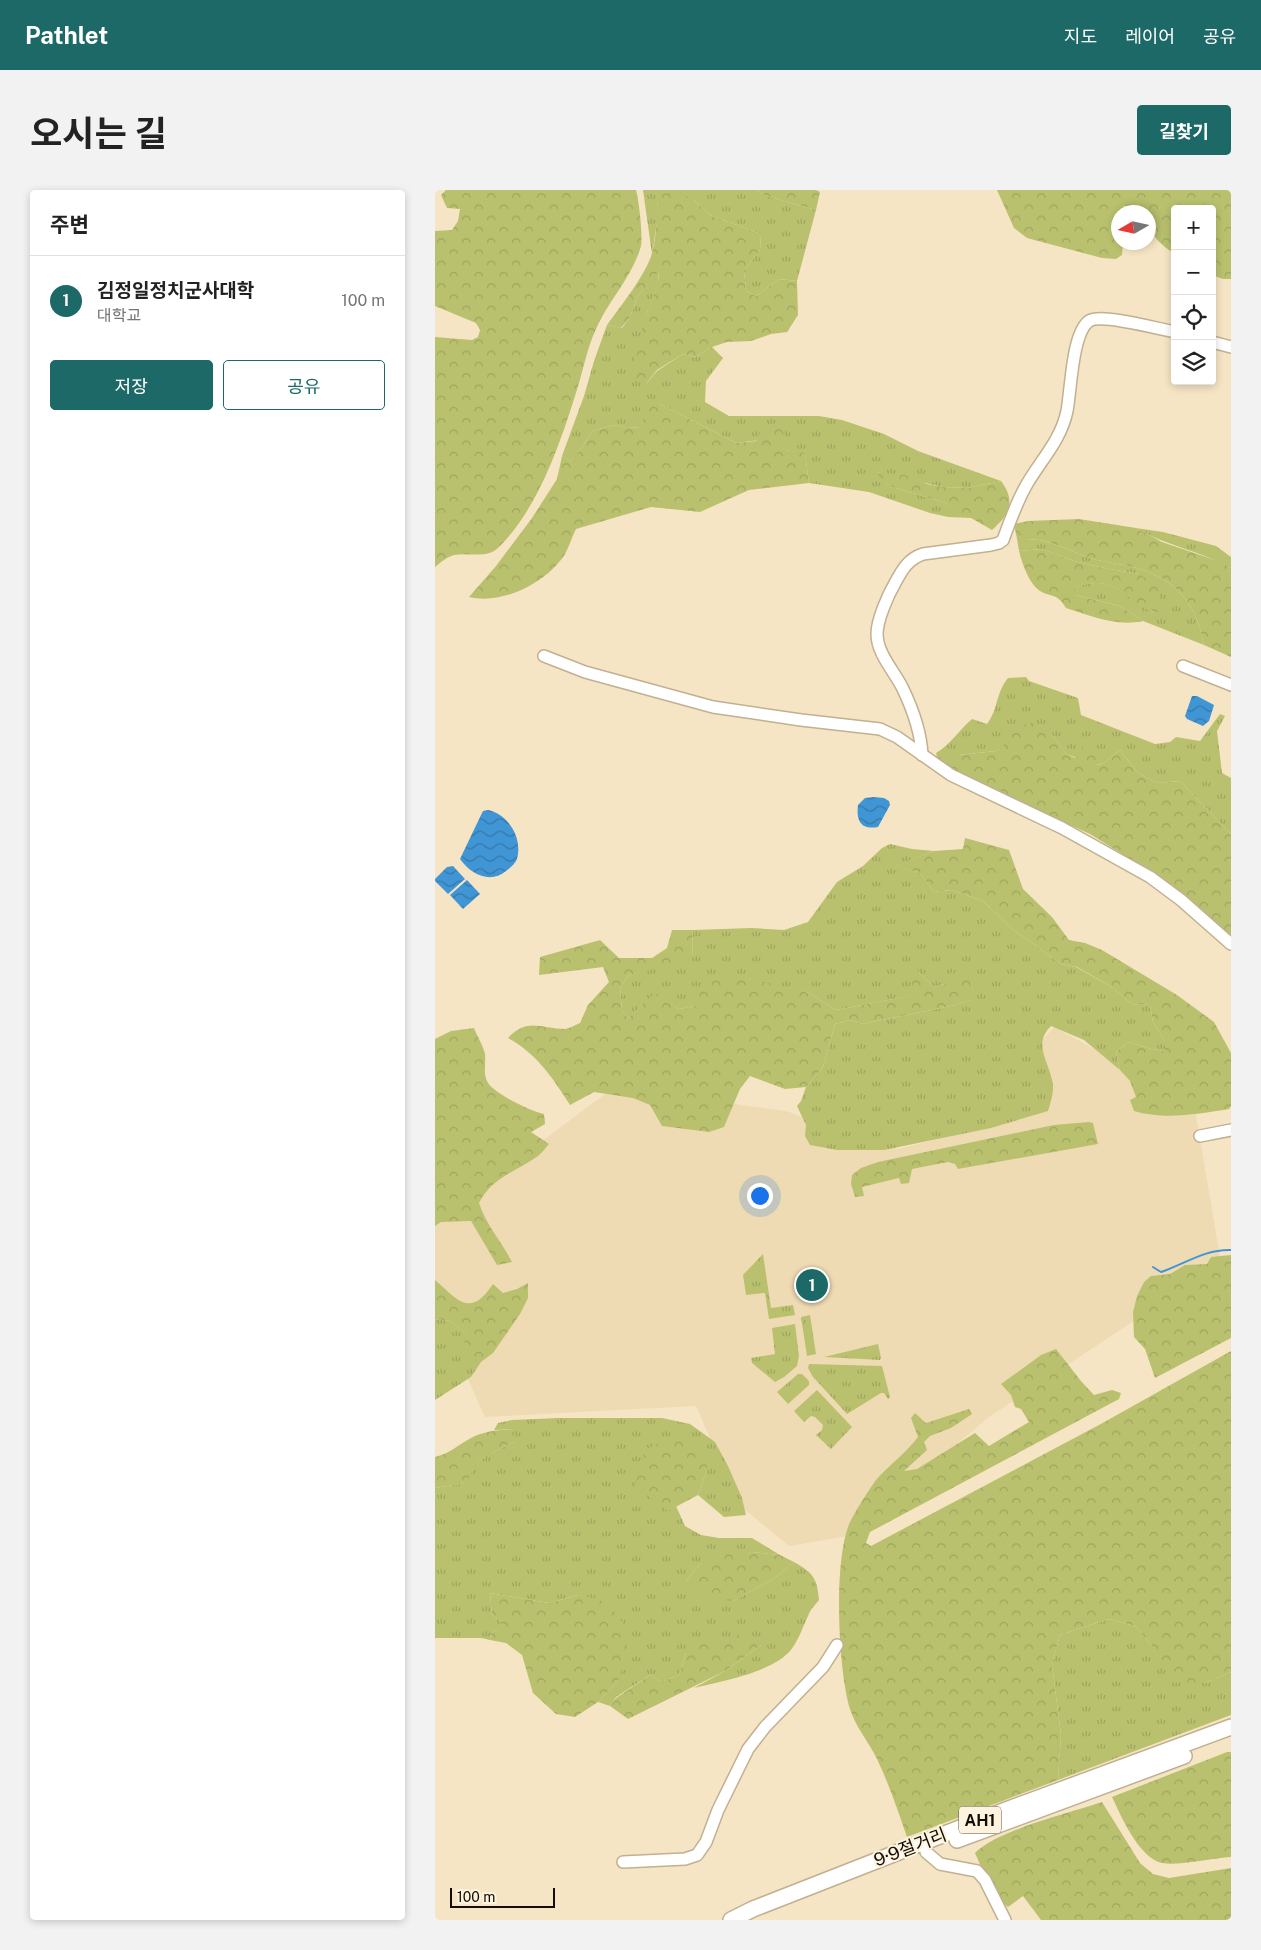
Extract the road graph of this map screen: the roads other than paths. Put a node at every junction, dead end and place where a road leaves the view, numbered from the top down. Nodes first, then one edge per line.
1 (1171, 331) edge
2 (1216, 343) edge
3 (1231, 347) edge
4 (544, 656) dead end
5 (1183, 666) dead end
6 (1231, 685) edge
7 (922, 755) junction
8 (1231, 944) edge
9 (1231, 1130) edge
10 (1200, 1136) dead end
11 (837, 1645) dead end
12 (1231, 1727) edge
13 (1231, 1738) edge
14 (926, 1852) junction
15 (623, 1862) dead end
16 (731, 1920) edge
17 (753, 1920) edge
18 (1005, 1920) edge

1 - 7 street
2 - 3 street
4 - 7 street
5 - 6 street
7 - 8 street
9 - 10 street
11 - 15 street
12 - 16 highway, 9·9절거리 / AH1
13 - 14 highway, 9·9절거리 / AH1
14 - 17 highway, 9·9절거리 / AH1
14 - 18 street

